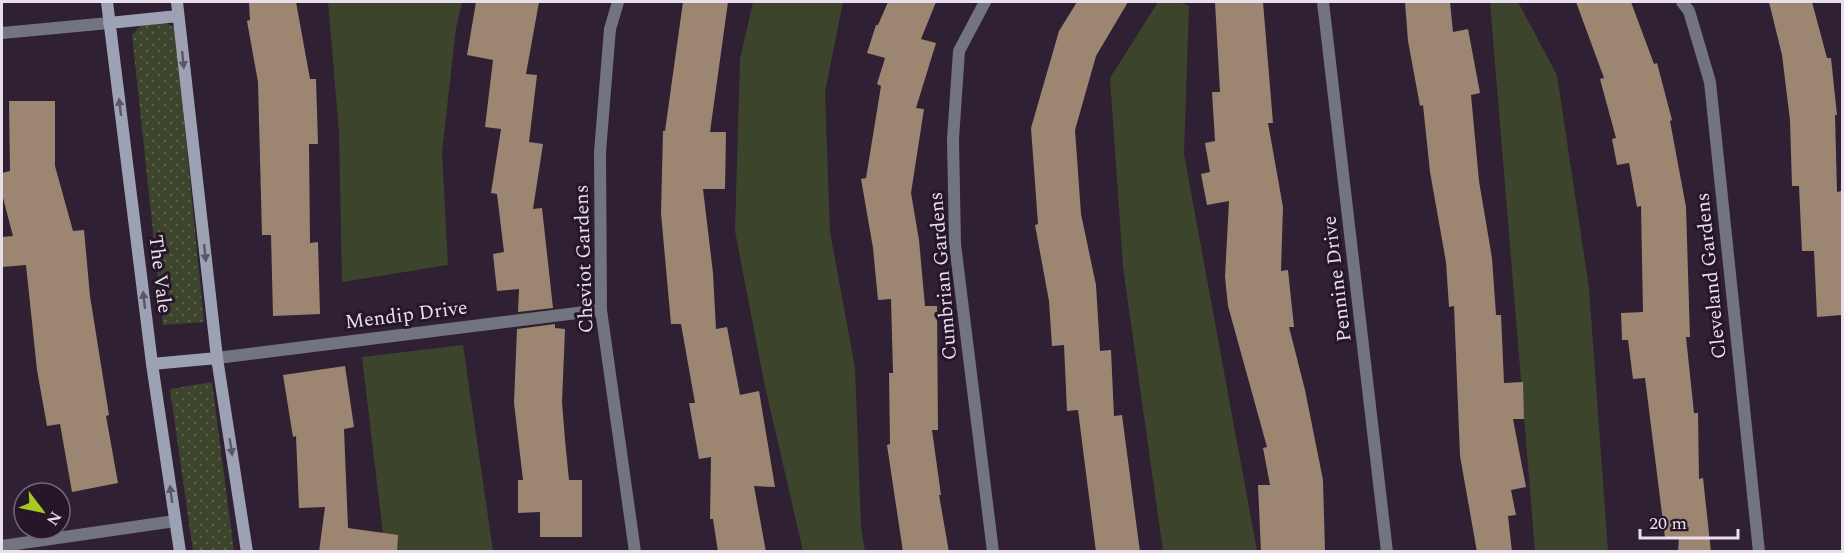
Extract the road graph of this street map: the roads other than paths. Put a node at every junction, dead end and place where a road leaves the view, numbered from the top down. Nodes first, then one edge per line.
1 (107, 2) edge
2 (177, 2) edge
3 (618, 2) edge
4 (985, 2) edge
5 (1323, 2) edge
6 (1682, 2) edge
7 (178, 16) junction
8 (109, 23) junction
9 (2, 33) edge
10 (601, 310) junction
11 (217, 358) junction
12 (152, 364) junction
13 (175, 521) junction
14 (2, 546) edge
15 (180, 552) edge
16 (247, 552) edge
17 (635, 552) edge
18 (993, 552) edge
19 (1387, 552) edge
20 (1759, 552) edge

1 - 8 street, The Vale
2 - 7 street
3 - 10 street, Cheviot Gardens
4 - 18 street, Cumbrian Gardens
5 - 19 street, Pennine Drive
6 - 20 street, Cleveland Gardens
7 - 8 street
7 -> 11 street
8 - 9 street
12 -> 8 street, The Vale
10 - 11 street, Mendip Drive
10 - 17 street, Cheviot Gardens
11 - 12 street
11 -> 16 street
13 -> 12 street, The Vale
13 - 14 street
13 - 15 street, The Vale

